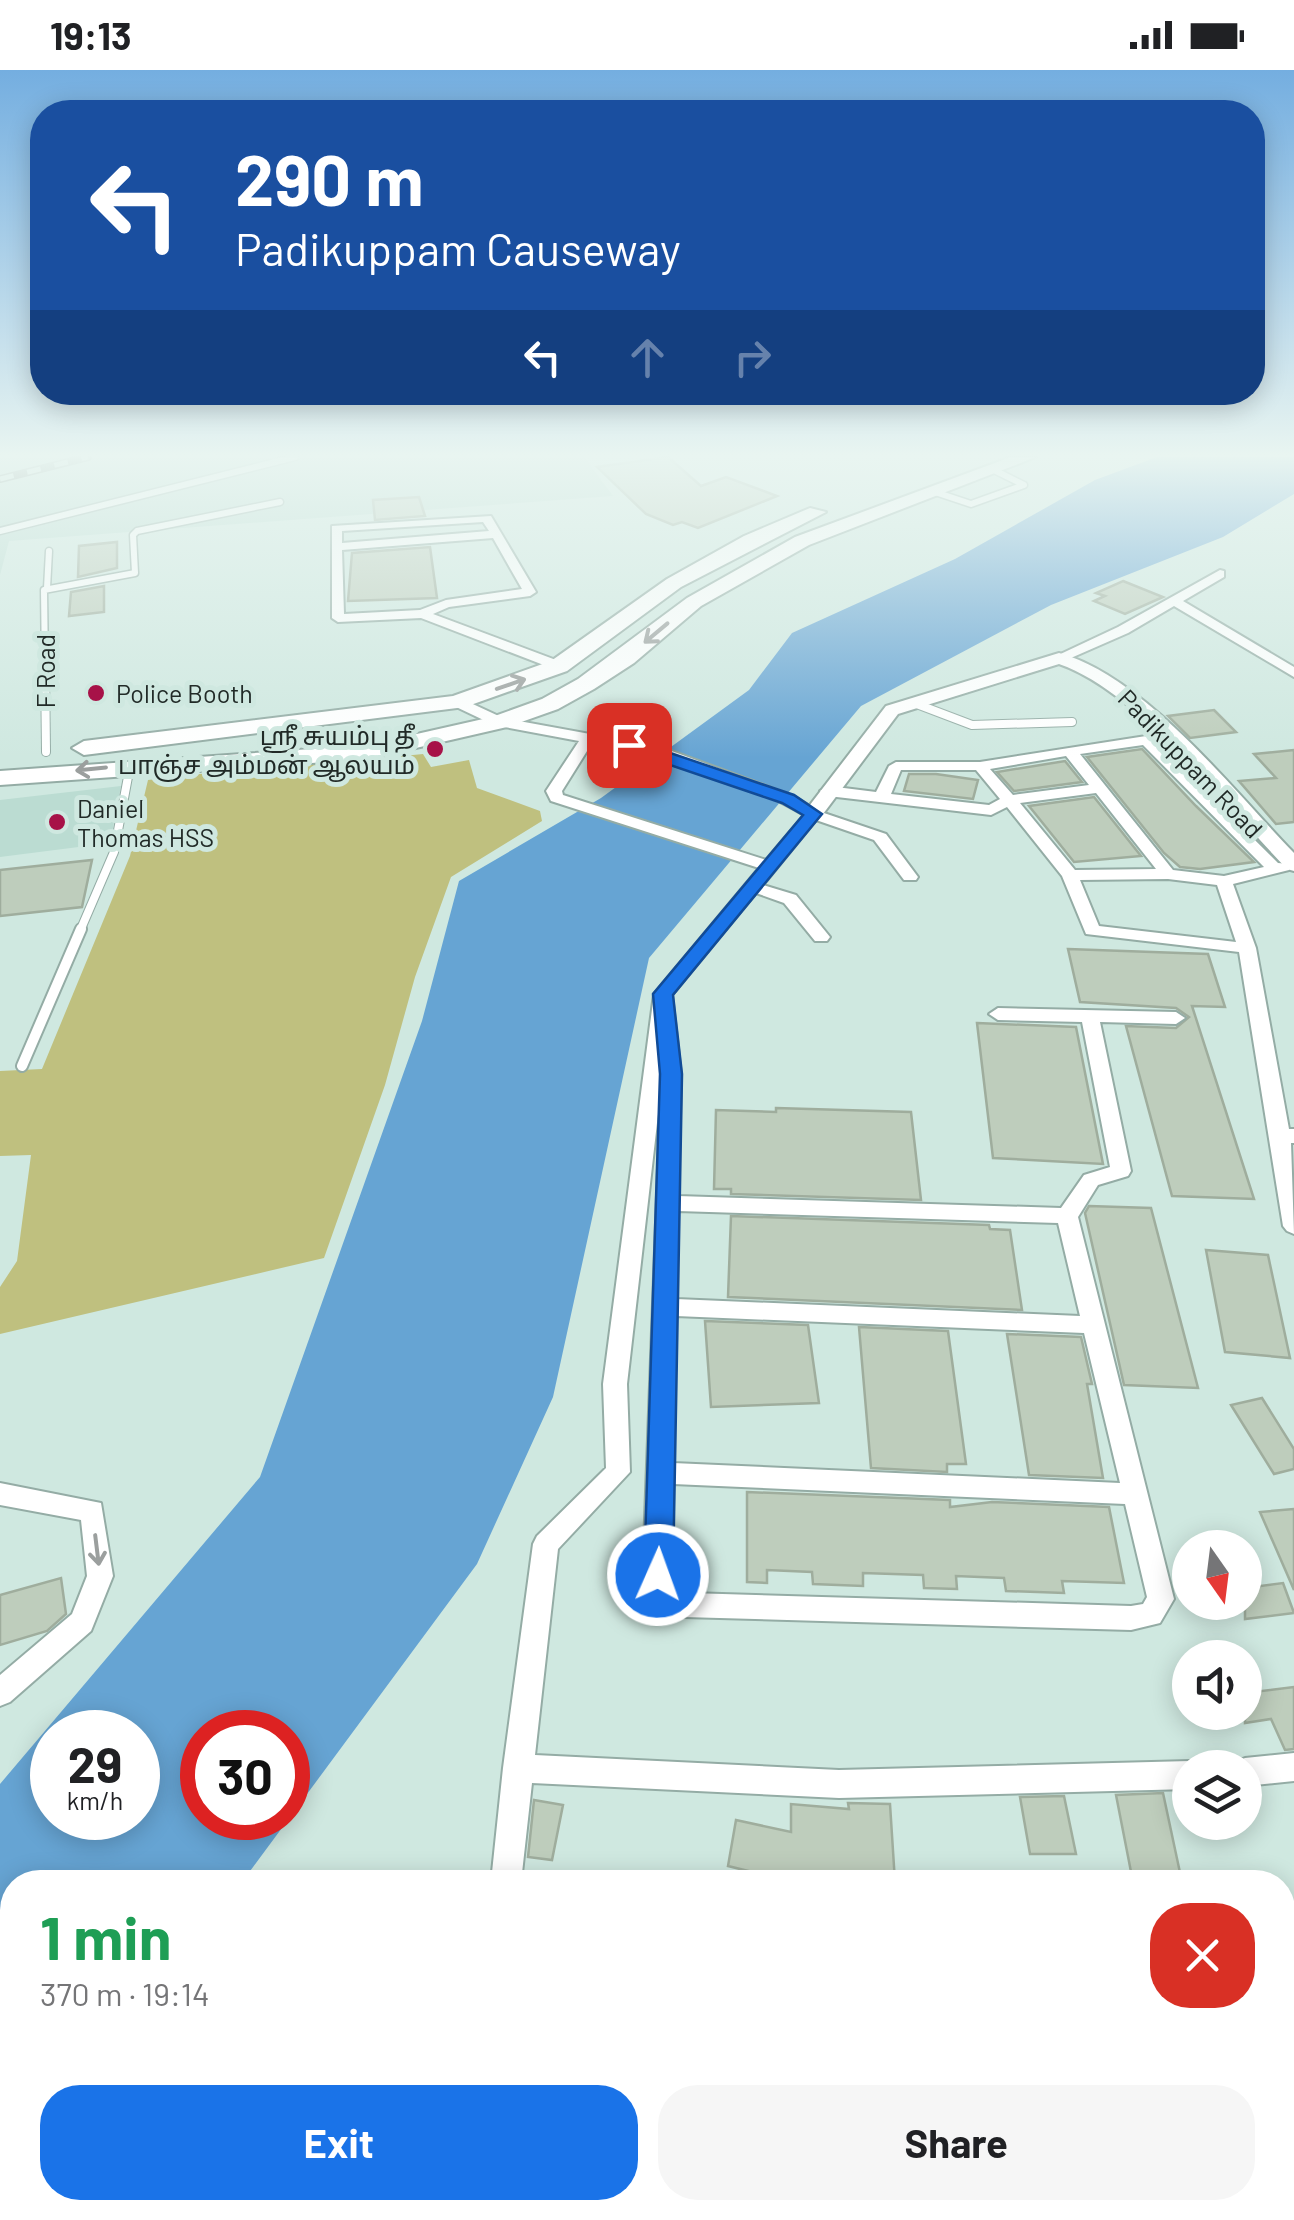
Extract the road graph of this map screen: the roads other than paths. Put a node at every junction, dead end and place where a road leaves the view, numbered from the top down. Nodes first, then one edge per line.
1 (48, 557) edge
2 (136, 557) edge
3 (336, 557) edge
4 (510, 557) edge
5 (720, 557) edge
6 (773, 557) edge
7 (1220, 574) dead end
8 (46, 589) junction
9 (1174, 600) junction
10 (422, 614) junction
11 (1059, 658) junction
12 (559, 666) junction
13 (1293, 671) edge
14 (457, 702) junction
15 (914, 703) junction
16 (316, 720) junction
17 (499, 722) junction
18 (1072, 722) dead end
19 (588, 737) junction
20 (1070, 751) junction
21 (46, 752) junction
22 (311, 754) junction
23 (0, 756) edge
24 (131, 765) junction
25 (980, 766) junction
26 (0, 778) edge
27 (1102, 788) junction
28 (828, 791) junction
29 (882, 796) junction
30 (1009, 800) junction
31 (814, 814) junction
32 (770, 866) junction
33 (1286, 866) edge
34 (1168, 874) junction
35 (1070, 875) junction
36 (910, 877) dead end
37 (1224, 881) junction
38 (752, 887) junction
39 (821, 937) dead end
40 (1248, 948) junction
41 (663, 994) junction
42 (998, 1014) dead end
43 (1090, 1016) junction
44 (1176, 1018) dead end
45 (22, 1066) dead end
46 (1287, 1136) edge
47 (669, 1204) junction
48 (1068, 1216) junction
49 (1294, 1226) edge
50 (666, 1308) junction
51 (1091, 1325) junction
52 (662, 1473) junction
53 (0, 1494) edge
54 (1135, 1494) junction
55 (0, 1693) edge
56 (1294, 1767) edge
57 (517, 1768) junction
58 (1262, 1770) edge
59 (1172, 1775) edge
60 (507, 1870) edge

1 - 8 lane, F Road
2 - 8 lane
3 - 10 street
4 - 10 street
5 - 12 main road
6 -> 17 main road
7 - 9 street
8 - 21 lane, F Road
9 - 11 street
9 - 13 street
10 - 12 street
11 - 15 street
11 - 33 street, Padikuppam Road
14 -> 12 main road
14 - 16 main road
14 - 17 street
15 - 18 lane
15 - 28 street
16 - 21 main road
16 - 22 main road
17 - 19 street
17 - 22 main road
19 - 31 street
19 - 32 street
20 - 25 street
20 - 27 street
20 - 33 street
21 - 23 main road
22 - 24 main road
24 -> 26 main road
24 - 45 lane
25 - 29 street
25 - 30 street
27 - 30 street
27 - 34 street
28 - 29 street
28 - 31 street
29 - 30 street
30 - 35 street
31 - 32 street
31 - 36 street
32 - 38 street
33 - 37 street
34 - 35 street
34 - 37 street
35 - 40 street
37 - 40 street
38 - 39 street
38 - 41 street
40 - 46 street
41 - 47 street
41 - 57 street
42 - 43 street
43 - 44 street
43 - 48 street
46 - 49 street
47 - 48 street
47 - 50 street
48 - 51 street
50 - 51 street
50 - 52 street
51 - 54 street
52 - 54 street
52 - 54 street
53 -> 55 street
56 - 58 street
57 - 59 street
57 - 60 street

